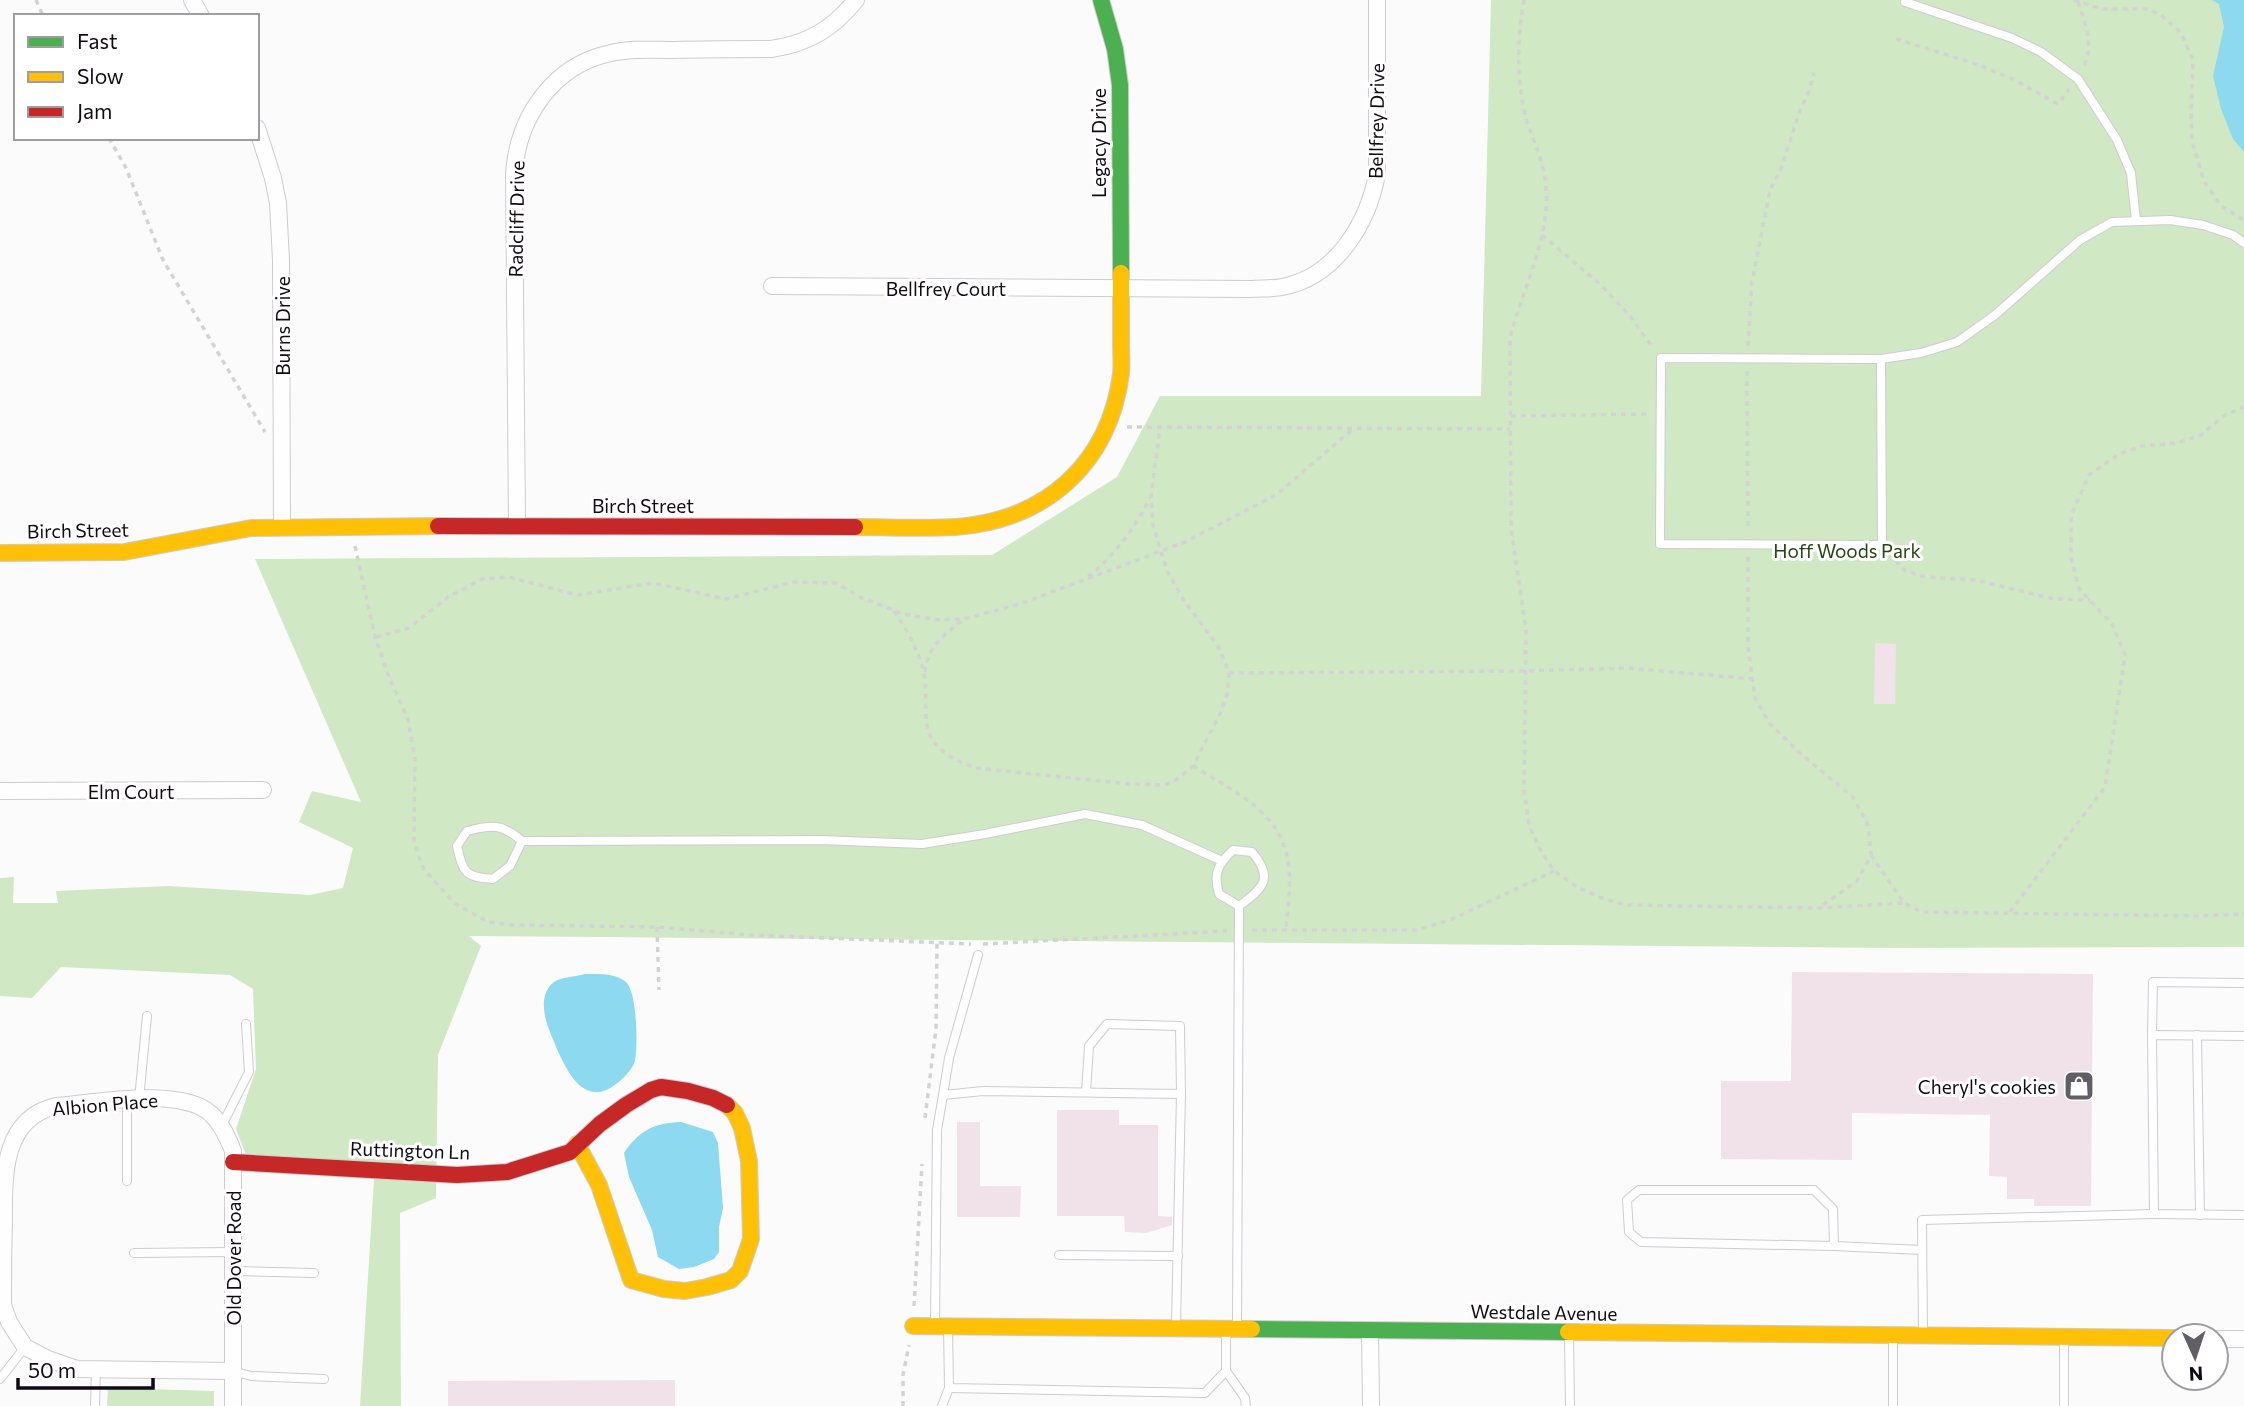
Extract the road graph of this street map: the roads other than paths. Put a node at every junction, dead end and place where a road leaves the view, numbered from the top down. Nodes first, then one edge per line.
1 (856, 0) edge
2 (1101, 0) edge
3 (1377, 0) edge
4 (1905, 2) dead end
5 (259, 134) edge
6 (2136, 221) junction
7 (2244, 243) edge
8 (772, 286) dead end
9 (1119, 289) junction
10 (1881, 359) junction
11 (517, 525) junction
12 (282, 527) junction
13 (0, 553) edge
14 (0, 790) edge
15 (263, 790) dead end
16 (522, 841) junction
17 (1222, 861) junction
18 (1239, 906) junction
19 (978, 955) dead end
20 (2244, 983) edge
21 (147, 1016) dead end
22 (246, 1024) dead end
23 (2152, 1035) junction
24 (2197, 1035) junction
25 (2244, 1036) edge
26 (1086, 1092) junction
27 (1181, 1094) junction
28 (943, 1095) junction
29 (133, 1100) junction
30 (221, 1127) junction
31 (578, 1144) junction
32 (233, 1157) junction
33 (127, 1181) dead end
34 (2154, 1214) junction
35 (2200, 1215) junction
36 (2244, 1215) edge
37 (1834, 1246) junction
38 (1923, 1250) junction
39 (233, 1252) junction
40 (134, 1253) dead end
41 (1059, 1255) dead end
42 (1178, 1256) junction
43 (233, 1271) junction
44 (314, 1273) dead end
45 (1, 1299) edge
46 (913, 1326) road end
47 (941, 1327) junction
48 (1176, 1328) junction
49 (1232, 1329) junction
50 (1370, 1331) junction
51 (1569, 1333) junction
52 (1893, 1336) junction
53 (1923, 1336) junction
54 (2064, 1337) junction
55 (2160, 1338) edge
56 (25, 1347) junction
57 (96, 1369) junction
58 (233, 1371) junction
59 (1226, 1371) junction
60 (0, 1379) edge
61 (324, 1379) dead end
62 (949, 1388) junction
63 (95, 1406) edge
64 (233, 1406) edge
65 (942, 1406) edge
66 (1246, 1406) edge
67 (1371, 1406) edge
68 (1570, 1406) edge
69 (1893, 1406) edge
70 (2064, 1406) edge

1 - 11 street, Radcliff Drive
2 - 9 street, Legacy Drive
3 - 9 street, Bellfrey Drive
4 - 6 lane
5 - 12 street, Burns Drive
6 - 7 lane
6 - 10 lane
8 - 9 street, Bellfrey Court
9 - 11 street, Birch Street
10 - 10 lane
11 - 12 street, Birch Street
12 - 13 street, Birch Street
14 - 15 street, Elm Court
16 - 16 lane
16 - 17 lane
17 - 18 lane
17 - 18 lane
18 - 49 lane
19 - 28 lane
20 - 23 lane
21 - 29 lane
22 - 30 lane
23 - 24 lane
23 - 34 lane
24 - 25 lane
24 - 35 lane
26 - 27 lane
26 - 27 lane
26 - 28 lane
27 - 42 lane
28 - 47 lane
29 - 30 street, Albion Place
29 - 33 lane
29 - 45 street, Albion Place
30 - 32 street, Albion Place
31 - 31 street, Ruttington Ln
31 - 32 street, Ruttington Ln
32 - 39 street, Old Dover Road
34 - 35 lane
34 - 38 lane
35 - 36 lane
37 - 37 lane
37 - 38 lane
38 - 53 lane
39 - 40 lane
39 - 43 street, Old Dover Road
41 - 42 lane
42 - 48 lane
43 - 44 lane
43 - 58 street, Old Dover Road
45 - 56 street, Albion Place
46 - 47 street, Westdale Avenue
47 - 48 street, Westdale Avenue
47 - 62 lane
48 - 49 street, Westdale Avenue
49 - 50 street, Westdale Avenue
49 - 59 lane
50 - 51 street, Westdale Avenue
50 - 67 street
51 - 52 street, Westdale Avenue
51 - 68 lane
52 - 53 street, Westdale Avenue
52 - 69 lane
53 - 54 street, Westdale Avenue
54 - 55 street, Westdale Avenue
54 - 70 lane
56 - 57 street
56 - 60 lane
57 - 58 street
57 - 63 lane
58 - 61 lane
58 - 64 street, Old Dover Road
59 - 62 lane
59 - 66 lane
62 - 65 lane

